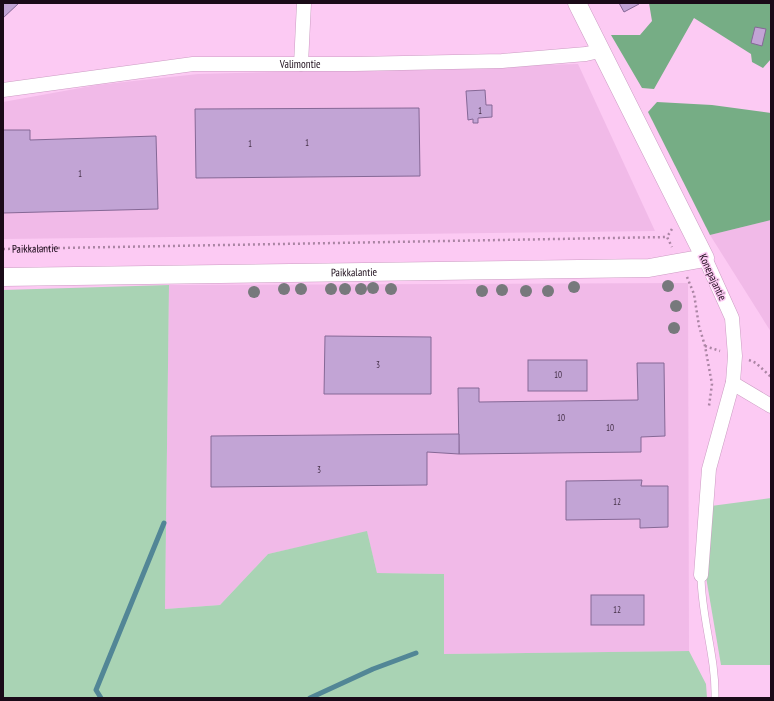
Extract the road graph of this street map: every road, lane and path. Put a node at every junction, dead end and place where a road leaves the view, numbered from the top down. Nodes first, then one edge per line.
1 (304, 3) edge
2 (577, 3) edge
3 (600, 51) junction
4 (301, 64) junction
5 (3, 90) edge
6 (667, 237) dead end
7 (3, 248) edge
8 (705, 258) junction
9 (680, 262) junction
10 (3, 277) edge
11 (733, 382) junction
12 (771, 406) edge
13 (708, 414) dead end
14 (701, 575) joint
15 (715, 698) edge

1 - 4 street
2 - 3 street, Konepajantie
3 - 4 street, Valimontie
3 - 8 street, Konepajantie
4 - 5 street, Valimontie
6 - 7 path, Paikkalantie
8 - 9 street, Paikkalantie
8 - 11 street, Konepajantie
9 - 10 street, Paikkalantie
9 - 13 path
11 - 12 street
11 - 14 street, Konepajantie
14 - 15 lane

